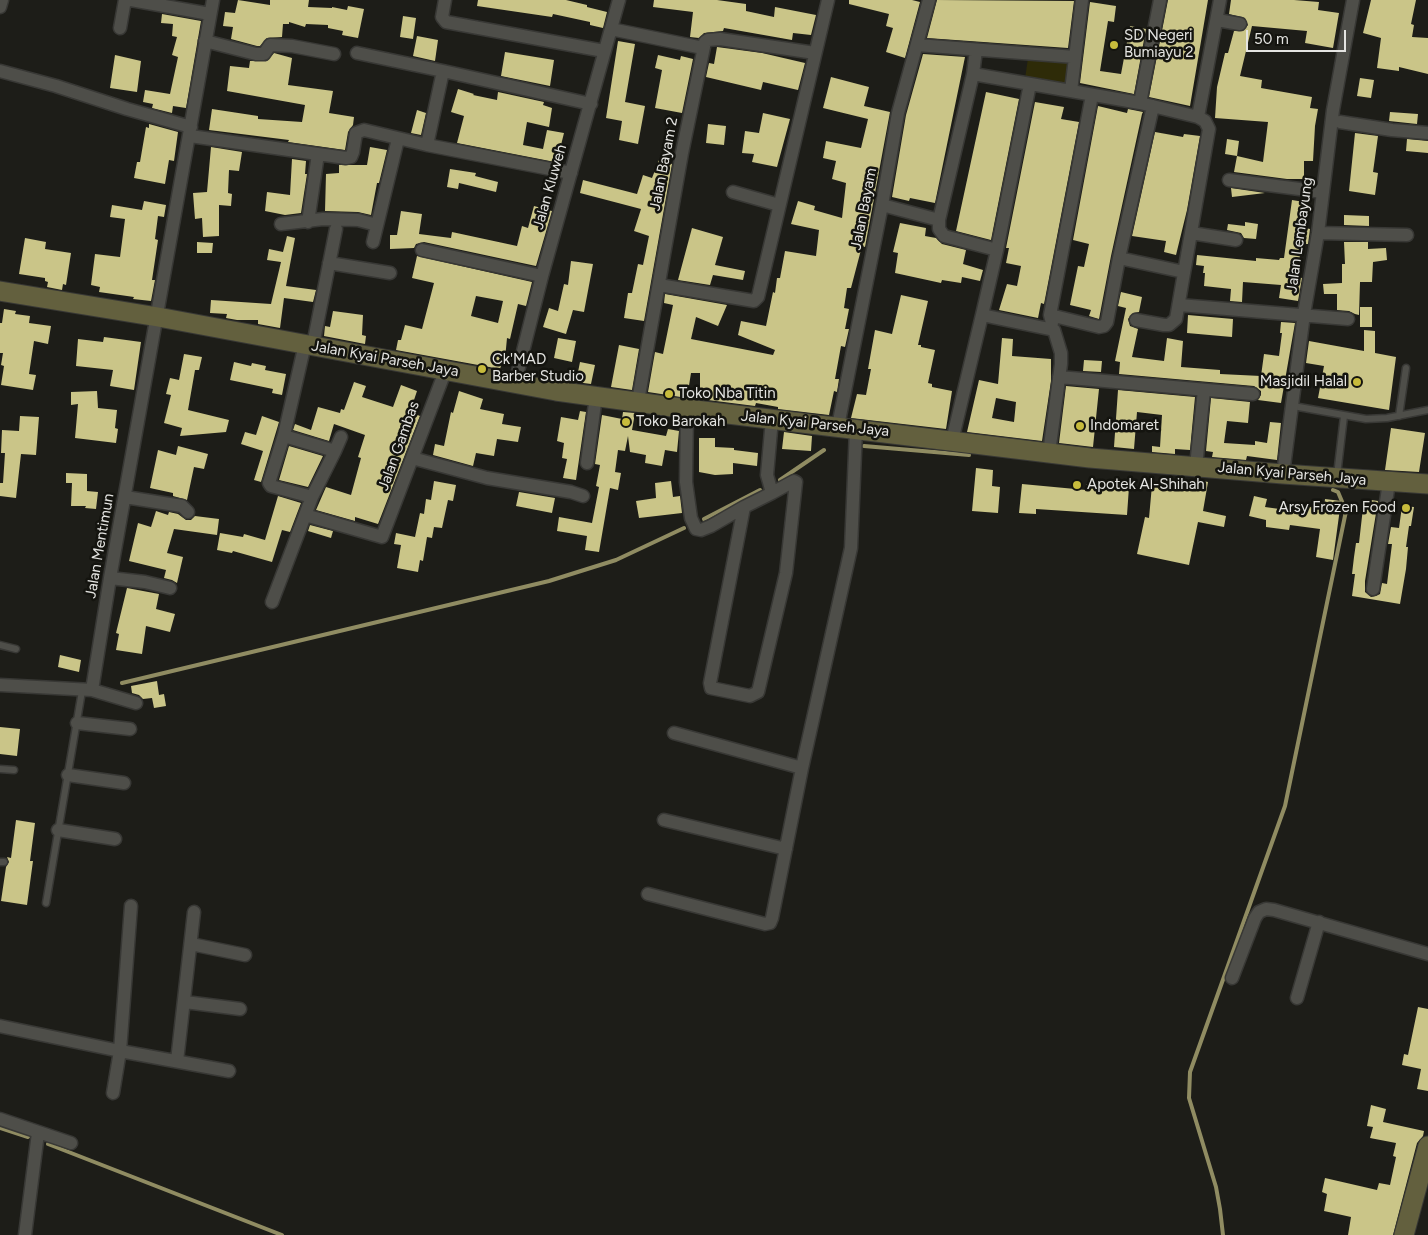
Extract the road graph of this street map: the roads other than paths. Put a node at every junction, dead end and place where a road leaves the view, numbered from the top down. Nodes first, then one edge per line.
1 (2, 0) edge
2 (125, 0) edge
3 (131, 0) edge
4 (213, 0) edge
5 (445, 0) edge
6 (618, 0) edge
7 (828, 0) edge
8 (929, 0) edge
9 (1082, 0) edge
10 (1160, 0) edge
11 (1220, 0) edge
12 (1352, 0) edge
13 (0, 7) edge
14 (210, 14) junction
15 (1217, 20) junction
16 (1240, 24) dead end
17 (120, 28) dead end
18 (611, 29) junction
19 (205, 41) junction
20 (917, 45) junction
21 (703, 48) junction
22 (976, 50) junction
23 (604, 51) junction
24 (357, 53) dead end
25 (815, 53) junction
26 (334, 54) dead end
27 (1075, 57) junction
28 (0, 71) edge
29 (443, 71) junction
30 (973, 74) junction
31 (1030, 84) junction
32 (1070, 91) junction
33 (1092, 95) junction
34 (1140, 103) junction
35 (591, 104) junction
36 (1154, 106) junction
37 (1198, 117) junction
38 (1340, 122) dead end
39 (190, 131) junction
40 (1428, 133) edge
41 (398, 138) junction
42 (427, 145) junction
43 (318, 154) junction
44 (571, 173) junction
45 (1229, 180) dead end
46 (733, 192) dead end
47 (1323, 192) junction
48 (778, 205) junction
49 (882, 205) junction
50 (939, 220) junction
51 (308, 222) junction
52 (281, 224) dead end
53 (377, 225) junction
54 (336, 229) dead end
55 (1191, 233) junction
56 (1318, 234) junction
57 (1407, 235) dead end
58 (1236, 240) dead end
59 (373, 242) dead end
60 (422, 250) dead end
61 (998, 250) junction
62 (1119, 258) junction
63 (329, 263) junction
64 (1184, 272) junction
65 (390, 273) dead end
66 (542, 276) junction
67 (659, 285) junction
68 (0, 291) edge
69 (1179, 305) junction
70 (1304, 314) junction
71 (982, 315) junction
72 (1050, 315) junction
73 (158, 316) junction
74 (1348, 319) dead end
75 (1136, 320) dead end
76 (1054, 330) junction
77 (309, 345) junction
78 (1406, 368) dead end
79 (446, 369) junction
80 (1059, 377) junction
81 (515, 383) junction
82 (1204, 390) junction
83 (1253, 394) dead end
84 (596, 396) junction
85 (638, 401) junction
86 (1293, 406) junction
87 (687, 409) junction
88 (1428, 410) edge
89 (1344, 416) junction
90 (1399, 416) junction
91 (772, 420) junction
92 (847, 428) junction
93 (284, 436) junction
94 (341, 437) dead end
95 (952, 441) junction
96 (334, 452) junction
97 (1050, 453) junction
98 (412, 458) junction
99 (587, 463) dead end
100 (1196, 466) junction
101 (1284, 474) junction
102 (1337, 478) junction
103 (1389, 482) junction
104 (1428, 484) edge
105 (772, 493) junction
106 (583, 496) dead end
107 (125, 497) junction
108 (312, 497) junction
109 (744, 507) junction
110 (188, 512) dead end
111 (305, 515) junction
112 (110, 578) junction
113 (170, 588) dead end
114 (1373, 589) dead end
115 (272, 602) dead end
116 (0, 645) edge
117 (16, 648) dead end
118 (0, 685) edge
119 (87, 691) junction
120 (136, 703) dead end
121 (76, 723) junction
122 (130, 730) dead end
123 (674, 733) dead end
124 (802, 768) junction
125 (0, 769) edge
126 (14, 770) dead end
127 (68, 775) junction
128 (124, 783) dead end
129 (664, 820) dead end
130 (58, 830) junction
131 (115, 839) dead end
132 (786, 849) junction
133 (648, 894) dead end
134 (46, 903) dead end
135 (131, 906) dead end
136 (194, 912) dead end
137 (1319, 922) junction
138 (190, 944) junction
139 (1428, 954) edge
140 (245, 955) dead end
141 (1232, 978) dead end
142 (1298, 998) dead end
143 (185, 1002) junction
144 (240, 1009) dead end
145 (0, 1026) edge
146 (120, 1051) junction
147 (177, 1061) junction
148 (229, 1071) dead end
149 (113, 1093) dead end
150 (0, 1119) edge
151 (38, 1132) junction
152 (71, 1143) dead end
153 (1427, 1155) edge
154 (25, 1235) edge
155 (1404, 1235) edge

1 - 13 street
2 - 17 street
3 - 14 street
4 - 14 street, Jalan Mentimun
5 - 23 street
6 - 18 street, Jalan Kluweh
7 - 25 street
8 - 20 street, Jalan Bayam
9 - 27 street
10 - 34 street
11 - 15 street
12 - 47 street, Jalan Lembayung
14 - 19 street, Jalan Mentimun
15 - 16 street
15 - 37 street
18 - 21 street
18 - 23 street, Jalan Kluweh
19 - 26 street
19 - 39 street, Jalan Mentimun
20 - 22 street
20 - 49 street, Jalan Bayam
21 - 25 street
21 - 67 street, Jalan Bayam 2
22 - 27 street
22 - 30 street
23 - 35 street, Jalan Kluweh
24 - 29 street
25 - 48 street
27 - 32 street
28 - 39 street
29 - 35 street
29 - 42 street
30 - 31 street
30 - 50 street
31 - 32 street
31 - 61 street
32 - 33 street
33 - 34 street
33 - 72 street
34 - 36 street
35 - 44 street, Jalan Kluweh
36 - 37 street
36 - 62 street
37 - 55 street
38 - 40 street
39 - 43 street
39 - 73 street, Jalan Mentimun
41 - 42 street
41 - 43 street
41 - 53 street
42 - 44 street
43 - 51 street
44 - 66 street, Jalan Kluweh
45 - 47 street
46 - 48 street
47 - 56 street, Jalan Lembayung
48 - 67 street
49 - 50 street
49 - 92 street, Jalan Bayam
50 - 61 street
51 - 52 street
51 - 53 street
53 - 59 street
54 - 63 street
55 - 58 street
55 - 64 street
56 - 57 street
56 - 70 street, Jalan Lembayung
60 - 66 street
61 - 71 street
62 - 64 street
62 - 72 street
63 - 65 street
63 - 77 street
64 - 69 street
66 - 81 street, Jalan Kluweh
67 - 85 street, Jalan Bayam 2
68 - 73 main road, Jalan Kyai Parseh Jaya
69 - 70 street
69 - 75 street
70 - 74 street
70 - 86 street, Jalan Lembayung
71 - 76 street
71 - 95 street
72 - 76 street
73 - 77 main road, Jalan Kyai Parseh Jaya
73 - 107 street, Jalan Mentimun
76 - 80 street
77 - 79 main road, Jalan Kyai Parseh Jaya
77 - 93 street
78 - 90 lane
79 - 81 main road, Jalan Kyai Parseh Jaya
79 - 98 street, Jalan Gambas
80 - 82 street
80 - 97 street
81 - 84 main road, Jalan Kyai Parseh Jaya
82 - 83 street
82 - 100 street
84 - 85 main road, Jalan Kyai Parseh Jaya
84 - 99 street
85 - 87 main road, Jalan Kyai Parseh Jaya
86 - 89 lane
86 - 101 street, Jalan Lembayung
87 - 91 main road, Jalan Kyai Parseh Jaya
87 - 109 street
88 - 90 lane
89 - 90 lane
89 - 102 lane
91 - 92 main road, Jalan Kyai Parseh Jaya
91 - 105 street
92 - 95 main road, Jalan Kyai Parseh Jaya
92 - 124 street, Jalan Bayam
93 - 96 street
93 - 108 street
94 - 96 street
95 - 97 main road, Jalan Kyai Parseh Jaya
96 - 108 street
97 - 100 main road, Jalan Kyai Parseh Jaya
98 - 106 street
98 - 111 street, Jalan Gambas
100 - 101 main road, Jalan Kyai Parseh Jaya
101 - 102 main road, Jalan Kyai Parseh Jaya
102 - 103 main road, Jalan Kyai Parseh Jaya
103 - 104 main road, Jalan Kyai Parseh Jaya
103 - 114 street
105 - 109 street
105 - 109 street
107 - 110 street
107 - 112 street, Jalan Mentimun
108 - 111 street
111 - 115 street
112 - 113 street
112 - 119 street, Jalan Mentimun
116 - 117 lane
118 - 119 street
119 - 120 street
119 - 121 lane
121 - 122 street
121 - 127 lane
123 - 124 street
124 - 132 street, Jalan Bayam
125 - 126 lane
127 - 128 street
127 - 130 lane
129 - 132 street
130 - 131 street
130 - 134 lane
132 - 133 street, Jalan Bayam
135 - 146 street
136 - 138 street
137 - 139 street
137 - 141 street
137 - 142 street
138 - 140 street
138 - 143 street
143 - 144 street
143 - 147 street
145 - 146 street
146 - 147 street
146 - 149 street
147 - 148 street
150 - 151 street
151 - 152 street
151 - 154 street
153 - 155 main road

